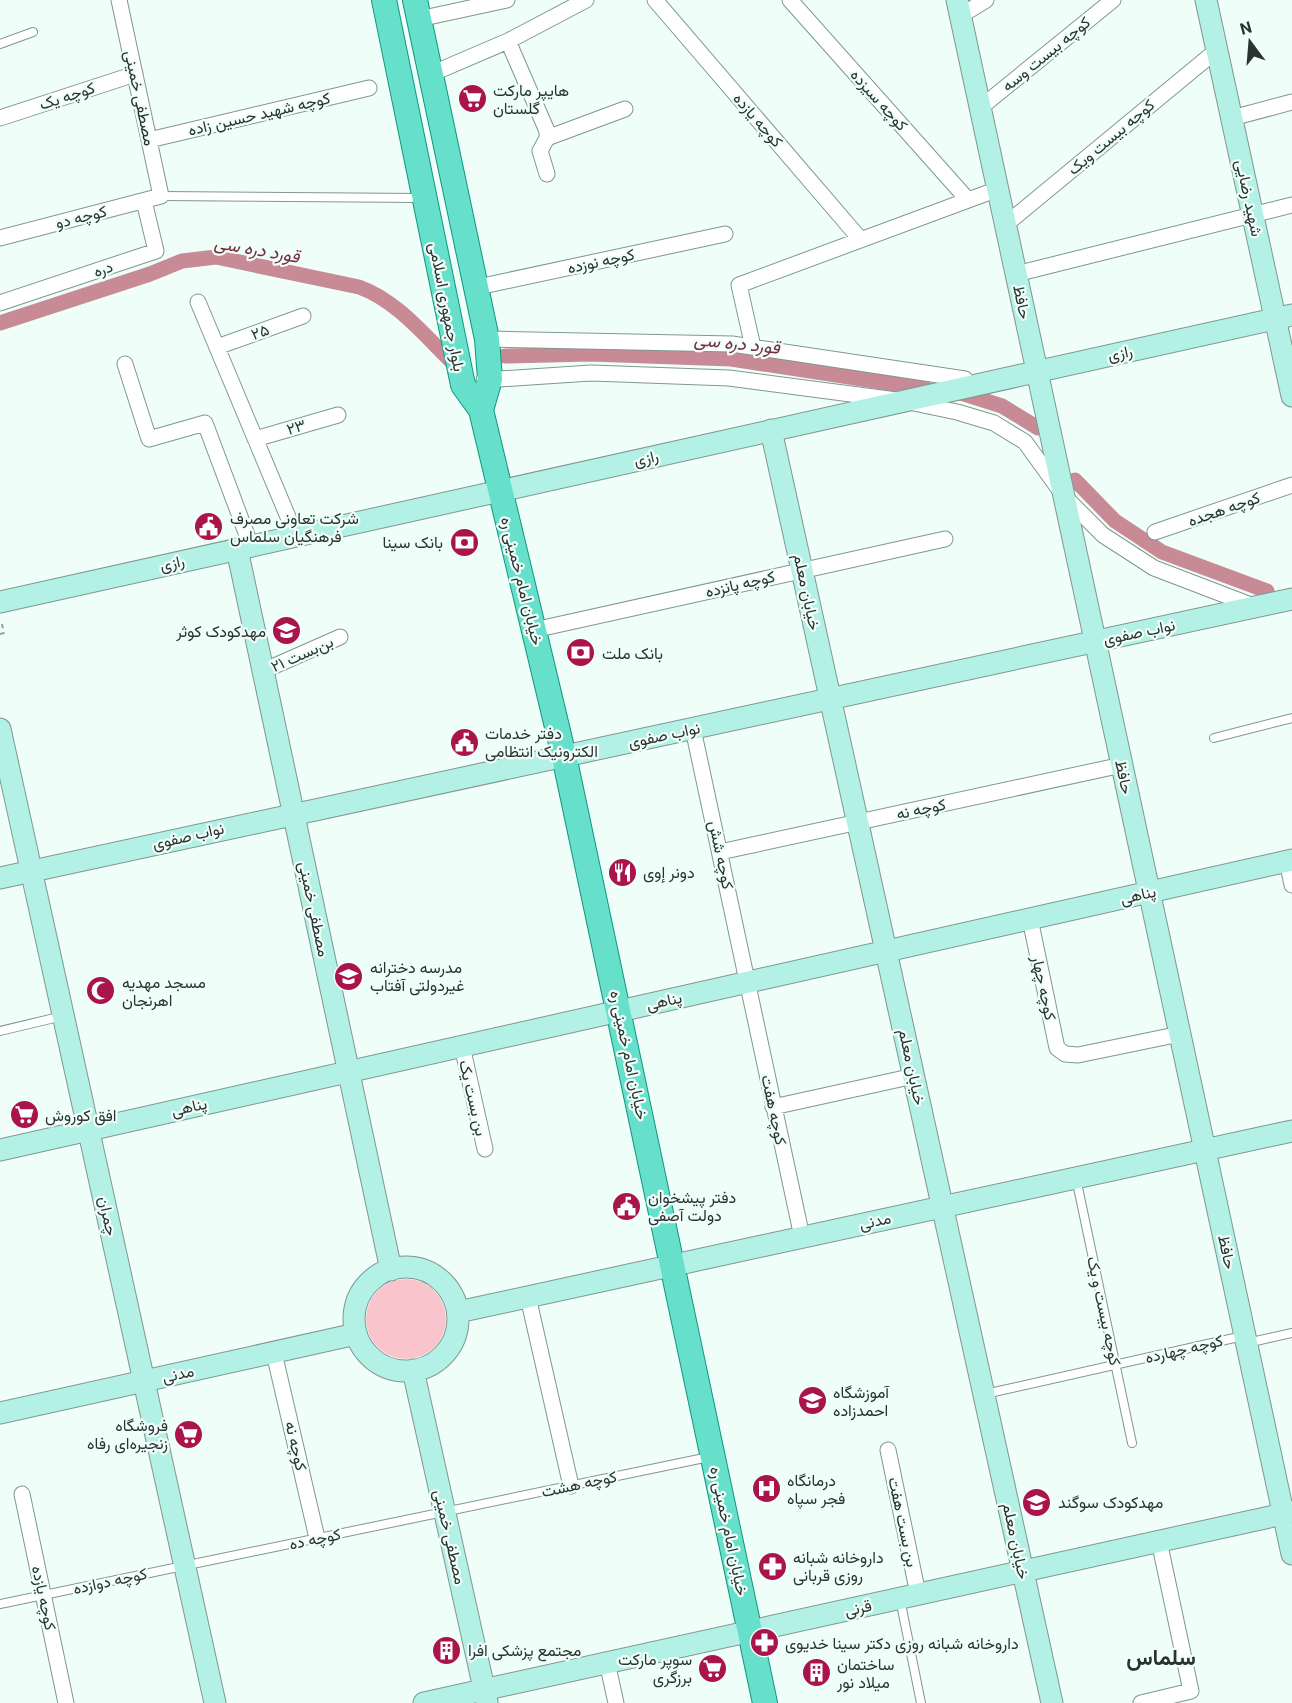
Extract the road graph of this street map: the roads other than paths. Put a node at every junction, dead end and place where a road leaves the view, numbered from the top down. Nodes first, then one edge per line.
1 (119, 0) edge
2 (384, 0) edge
3 (507, 0) edge
4 (655, 0) edge
5 (790, 0) edge
6 (986, 0) edge
7 (1113, 0) edge
8 (1206, 0) edge
9 (576, 2) edge
10 (958, 8) edge
11 (417, 10) edge
12 (33, 32) dead end
13 (508, 42) junction
14 (0, 44) edge
15 (1217, 50) junction
16 (135, 74) junction
17 (431, 74) junction
18 (369, 88) dead end
19 (1292, 102) edge
20 (980, 108) junction
21 (625, 109) dead end
22 (0, 118) edge
23 (1232, 118) junction
24 (547, 138) junction
25 (149, 140) junction
26 (547, 174) dead end
27 (998, 189) junction
28 (162, 196) junction
29 (425, 198) junction
30 (968, 200) junction
31 (144, 201) junction
32 (1292, 205) edge
33 (1253, 215) junction
34 (1005, 225) junction
35 (725, 234) dead end
36 (0, 238) edge
37 (861, 240) junction
38 (1016, 274) junction
39 (478, 288) junction
40 (198, 302) dead end
41 (0, 303) edge
42 (303, 316) dead end
43 (1284, 317) edge
44 (487, 339) junction
45 (217, 347) junction
46 (753, 347) junction
47 (125, 364) dead end
48 (1037, 371) junction
49 (490, 379) junction
50 (964, 379) dead end
51 (463, 385) junction
52 (1292, 396) edge
53 (904, 401) junction
54 (481, 410) junction
55 (338, 415) dead end
56 (771, 430) junction
57 (255, 439) junction
58 (1292, 485) edge
59 (500, 491) junction
60 (1064, 496) junction
61 (1155, 532) dead end
62 (296, 536) junction
63 (945, 539) dead end
64 (244, 547) junction
65 (802, 570) junction
66 (1292, 599) edge
67 (0, 602) edge
68 (1256, 607) junction
69 (534, 630) junction
70 (340, 637) dead end
71 (1095, 642) junction
72 (263, 671) junction
73 (830, 699) junction
74 (1292, 718) edge
75 (0, 729) edge
76 (693, 729) junction
77 (1214, 738) dead end
78 (564, 756) junction
79 (1122, 765) junction
80 (293, 813) junction
81 (858, 823) junction
82 (720, 852) junction
83 (1289, 860) edge
84 (32, 871) junction
85 (0, 878) edge
86 (1292, 885) edge
87 (1149, 892) junction
88 (1030, 919) junction
89 (886, 951) junction
90 (748, 982) junction
91 (619, 1011) junction
92 (64, 1016) junction
93 (0, 1031) edge
94 (1180, 1034) junction
95 (462, 1046) junction
96 (348, 1070) junction
97 (914, 1076) junction
98 (773, 1107) junction
99 (89, 1130) junction
100 (1292, 1131) edge
101 (485, 1149) dead end
102 (0, 1150) edge
103 (1205, 1150) junction
104 (1076, 1178) junction
105 (942, 1207) junction
106 (802, 1237) junction
107 (674, 1265) junction
108 (391, 1270) junction
109 (528, 1297) junction
110 (458, 1312) junction
111 (1292, 1333) edge
112 (356, 1334) junction
113 (1246, 1339) junction
114 (274, 1353) junction
115 (1116, 1364) junction
116 (413, 1370) junction
117 (144, 1381) junction
118 (984, 1394) junction
119 (0, 1413) edge
120 (1132, 1443) dead end
121 (888, 1450) dead end
122 (713, 1456) junction
123 (570, 1486) junction
124 (22, 1494) dead end
125 (444, 1512) junction
126 (1288, 1513) edge
127 (318, 1538) junction
128 (1159, 1541) junction
129 (1292, 1554) edge
130 (185, 1566) junction
131 (1023, 1571) junction
132 (43, 1595) junction
133 (909, 1596) junction
134 (0, 1604) edge
135 (750, 1632) junction
136 (607, 1662) junction
137 (486, 1696) edge
138 (66, 1703) edge
139 (215, 1703) edge
140 (424, 1703) edge
141 (616, 1703) edge
142 (765, 1703) edge
143 (921, 1703) edge
144 (1052, 1703) edge
145 (1141, 1703) edge

1 - 16 street, مصطفی خمینی
2 - 29 main road, بلوار جمهوری اسلامی
3 - 11 street
4 - 37 street, کوچه یازده
5 - 30 street, کوچه سیزده
6 - 10 street
7 - 20 street, کوچه بیست وسه
8 - 15 street, شهید رضایی
9 - 13 street
10 - 20 street, حافظ
11 - 17 main road, بلوار جمهوری اسلامی
12 - 14 lane
13 - 17 street
13 - 24 street
15 - 23 street, شهید رضایی
15 - 34 street, کوچه بیست ویک
16 - 22 street, کوچه یک
16 - 25 street, مصطفی خمینی
17 - 39 main road, بلوار جمهوری اسلامی
18 - 25 street, کوچه شهید حسین زاده
19 - 23 street
20 - 27 street, حافظ
21 - 24 street
23 - 33 street, شهید رضایی
24 - 26 street
25 - 28 street, مصطفی خمینی
27 - 30 street
27 - 34 street, حافظ
28 - 29 lane
28 - 31 street, کوچه دو
29 - 51 main road, بلوار جمهوری اسلامی
30 - 37 street
31 - 36 street, کوچه دو
31 - 41 street, دره
32 - 33 street
33 - 38 street
33 - 43 street, شهید رضایی
34 - 38 street, حافظ
35 - 39 street, کوچه نوزده
37 - 46 street
38 - 48 street, حافظ
39 - 44 main road, بلوار جمهوری اسلامی
40 - 45 street
42 - 45 street, ۲۵
43 - 48 street, رازی
43 - 52 street, شهید رضایی
44 - 46 street
44 - 49 main road, بلوار جمهوری اسلامی
45 - 57 street
46 - 50 street
47 - 64 street
48 - 53 street, رازی
48 - 60 street, حافظ
49 - 51 street
49 - 53 street
49 - 54 main road, بلوار جمهوری اسلامی
51 - 54 main road, بلوار جمهوری اسلامی
53 - 56 street, رازی
53 - 60 street
54 - 59 main road, خیابان امام خمینی ره
55 - 57 street, ۲۳
56 - 59 street, رازی
56 - 65 street, خیابان معلم
57 - 62 street
58 - 61 street, کوچه هجده
59 - 62 street, رازی
59 - 69 main road, خیابان امام خمینی ره
60 - 68 street
60 - 71 street, حافظ
62 - 64 street, رازی
63 - 65 street, کوچه پانزده
64 - 67 street, رازی
64 - 72 street, مصطفی خمینی
65 - 69 street, کوچه پانزده
65 - 73 street, خیابان معلم
66 - 68 street, نواب صفوی
68 - 71 street, نواب صفوی
69 - 78 main road, خیابان امام خمینی ره
70 - 72 street, بن‌بست ۲۱
71 - 73 street, نواب صفوی
71 - 79 street, حافظ
72 - 80 street, مصطفی خمینی
73 - 76 street, نواب صفوی
73 - 81 street, خیابان معلم
74 - 77 lane
75 - 84 street, چمران
76 - 78 street, نواب صفوی
76 - 82 street, کوچه شش
78 - 80 street, نواب صفوی
78 - 91 main road, خیابان امام خمینی ره
79 - 81 street, کوچه نه
79 - 87 street, حافظ
80 - 84 street, نواب صفوی
80 - 96 street, مصطفی خمینی
81 - 82 street, کوچه نه
81 - 89 street, خیابان معلم
82 - 90 street, کوچه شش
83 - 86 street
83 - 87 street, پناهی
84 - 85 street, نواب صفوی
84 - 92 street, چمران
87 - 88 street, پناهی
87 - 94 street, حافظ
88 - 89 street, پناهی
88 - 94 street, کوچه چهار
89 - 90 street, پناهی
89 - 97 street, خیابان معلم
90 - 91 street, پناهی
90 - 98 street, کوچه هفت
91 - 95 street, پناهی
91 - 107 main road, خیابان امام خمینی ره
92 - 93 lane
92 - 99 street, چمران
94 - 103 street, حافظ
95 - 96 street, پناهی
95 - 101 street, بن بست یک
96 - 99 street, پناهی
96 - 108 street, مصطفی خمینی
97 - 98 street
97 - 105 street, خیابان معلم
98 - 106 street, کوچه هفت
99 - 102 street, پناهی
99 - 117 street, چمران
100 - 103 street, مدنی
103 - 104 street, مدنی
103 - 113 street, حافظ
104 - 105 street, مدنی
104 - 115 lane, کوچه بیست و یک
105 - 106 street, مدنی
105 - 118 street, خیابان معلم
106 - 107 street, مدنی
107 - 109 street, مدنی
107 - 122 main road, خیابان امام خمینی ره
108 - 110 street
108 - 112 street
109 - 110 street, مدنی
109 - 123 street
110 - 116 street
111 - 113 lane
112 - 114 street, مدنی
112 - 116 street
113 - 115 lane, کوچه چهارده
113 - 126 street, حافظ
114 - 117 street, مدنی
114 - 127 street, کوچه نه
115 - 118 lane, کوچه چهارده
115 - 120 lane, کوچه بیست و یک
116 - 125 street, مصطفی خمینی
117 - 119 street, مدنی
117 - 130 street, چمران
118 - 131 street, خیابان معلم
121 - 133 street, بن بست هفت
122 - 123 lane, کوچه هشت
122 - 135 main road, خیابان امام خمینی ره
123 - 125 lane, کوچه هشت
124 - 132 street, کوچه یازده
125 - 127 lane, کوچه ده
125 - 137 street, مصطفی خمینی
126 - 128 street, قرنی
126 - 129 street, حافظ
127 - 130 lane, کوچه ده
128 - 131 street, قرنی
128 - 145 street
130 - 132 lane, کوچه دوازده
130 - 139 street, چمران
131 - 133 street, قرنی
131 - 144 street, خیابان معلم
132 - 134 lane, کوچه دوازده
132 - 138 street, کوچه یازده
133 - 135 street, قرنی
133 - 143 lane
135 - 136 street, قرنی
135 - 142 main road, خیابان امام خمینی ره
136 - 137 street, قرنی
136 - 141 street
137 - 140 street, قرنی

